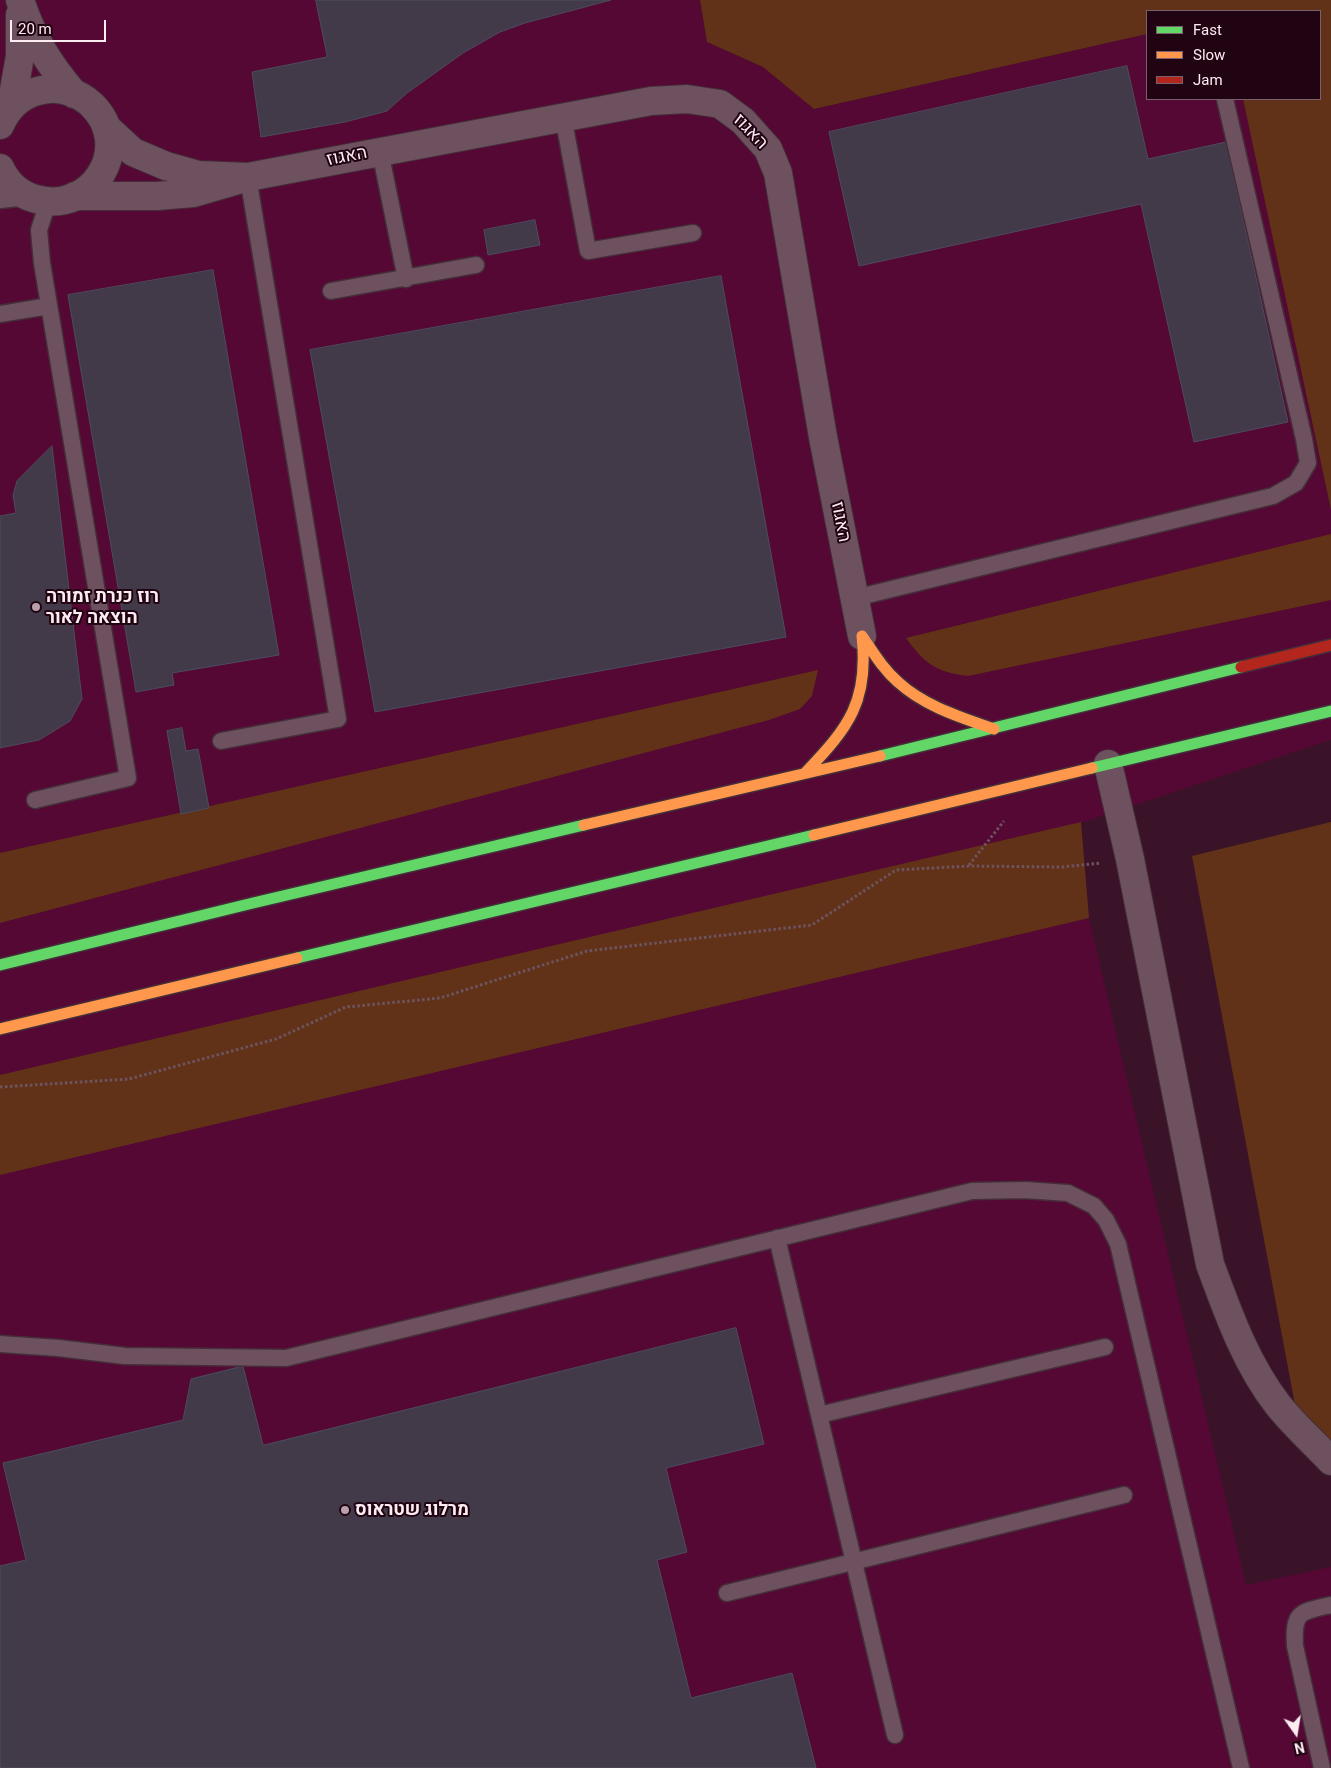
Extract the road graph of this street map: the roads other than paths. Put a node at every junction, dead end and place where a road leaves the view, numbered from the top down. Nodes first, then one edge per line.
1 (20, 0) edge
2 (74, 94) junction
3 (1225, 100) edge
4 (6, 116) edge
5 (563, 116) junction
6 (106, 127) junction
7 (380, 151) junction
8 (0, 168) edge
9 (248, 177) junction
10 (75, 196) junction
11 (0, 200) edge
12 (38, 200) junction
13 (693, 234) dead end
14 (476, 265) dead end
15 (406, 279) junction
16 (331, 292) dead end
17 (49, 306) junction
18 (0, 314) edge
19 (855, 598) junction
20 (862, 636) junction
21 (1331, 645) edge
22 (1331, 710) edge
23 (994, 729) junction
24 (222, 740) dead end
25 (1108, 764) junction
26 (806, 772) junction
27 (35, 800) dead end
28 (0, 965) edge
29 (0, 1029) edge
30 (777, 1238) junction
31 (0, 1344) edge
32 (1105, 1348) dead end
33 (819, 1415) junction
34 (1331, 1461) edge
35 (1124, 1496) dead end
36 (854, 1562) junction
37 (727, 1593) dead end
38 (1331, 1605) edge
39 (895, 1735) dead end
40 (1241, 1768) edge
41 (1322, 1768) edge

1 - 2 street
1 - 4 street
2 - 4 street
2 - 6 street
3 - 19 lane
5 - 7 street, האגוז
5 - 13 lane
5 - 19 street, האגוז
6 - 9 street, האגוז
6 - 10 street
7 - 9 street, האגוז
7 - 15 lane
8 - 12 street
9 - 10 street, האגוז
9 - 24 lane
10 - 12 street
11 - 12 lane
12 - 17 lane
14 - 15 lane
15 - 16 lane
17 - 18 lane
17 - 27 lane
19 - 20 street, האגוז
20 - 23 street
20 - 26 street
21 - 23 street
22 - 25 street
23 - 26 street
25 - 29 street
25 - 34 street
26 - 28 street
30 - 31 lane
30 - 33 lane
30 - 40 lane
32 - 33 lane
33 - 36 lane
35 - 36 lane
36 - 37 lane
36 - 39 lane
38 - 41 lane

